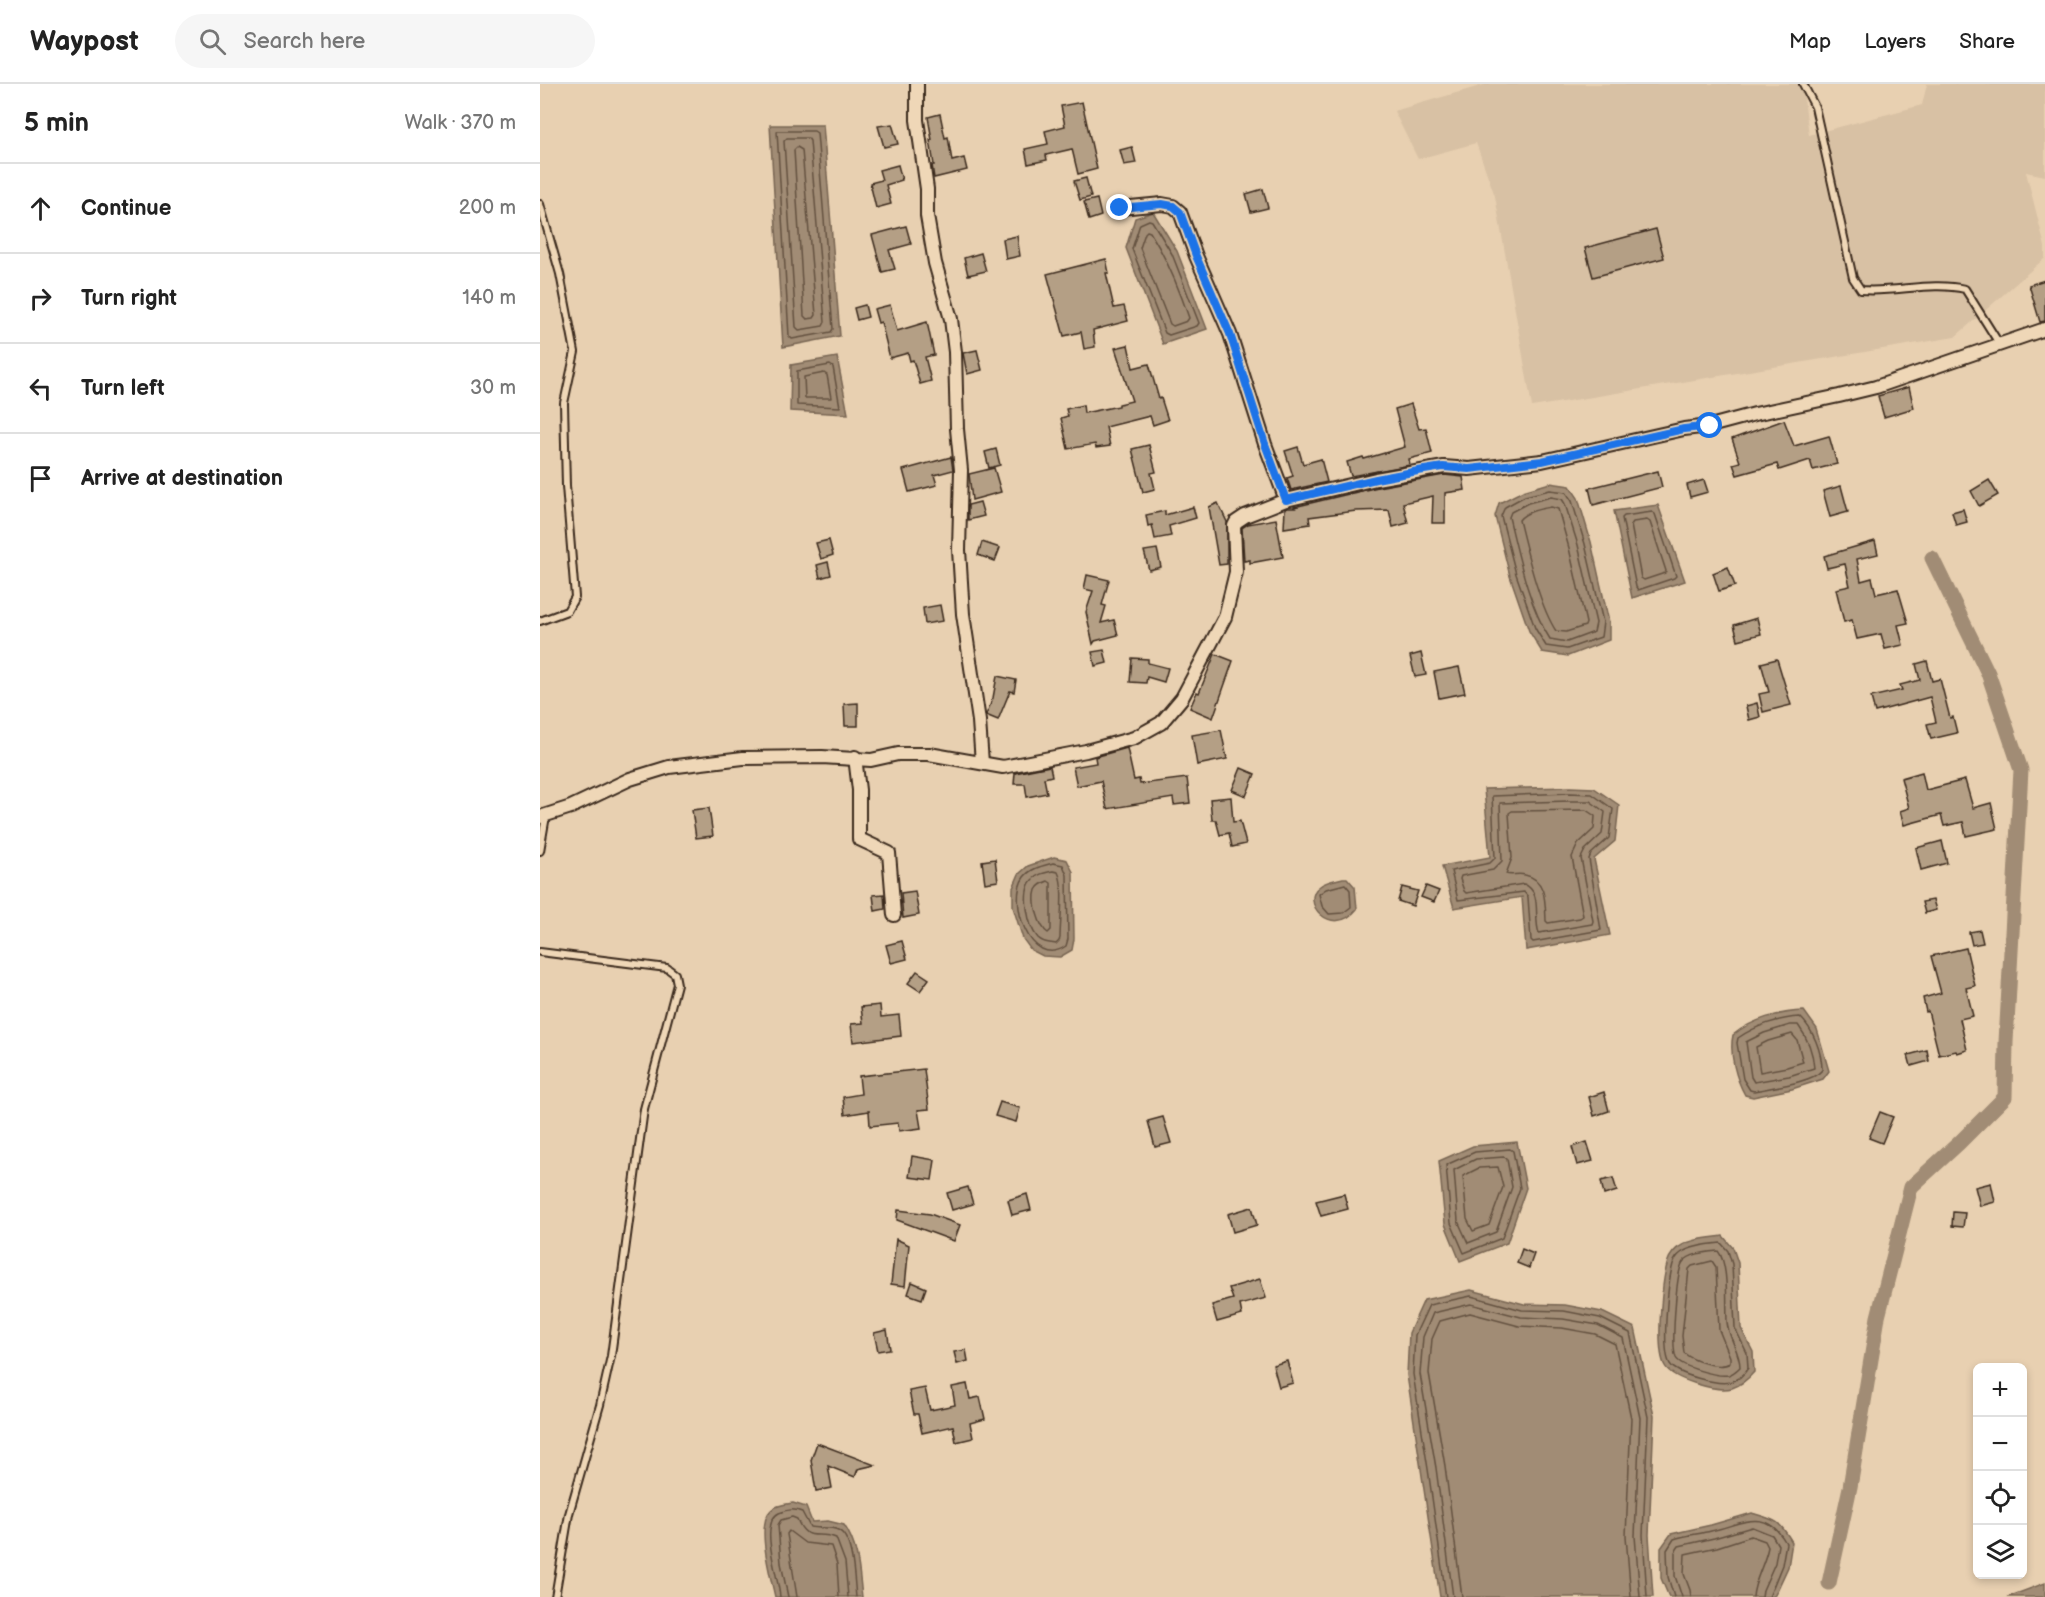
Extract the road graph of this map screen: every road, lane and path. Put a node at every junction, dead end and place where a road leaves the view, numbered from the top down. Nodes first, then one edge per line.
1 (917, 84) edge
2 (1803, 84) edge
3 (540, 204) edge
4 (1120, 208) dead end
5 (2045, 329) edge
6 (2001, 345) junction
7 (1286, 500) junction
8 (540, 621) edge
9 (855, 758) junction
10 (982, 763) junction
11 (543, 816) edge
12 (540, 851) edge
13 (894, 915) dead end
14 (540, 952) edge
15 (555, 1597) edge

1 - 10 street
2 - 6 lane
3 - 8 lane
4 - 7 street
5 - 6 street
6 - 7 street
7 - 10 street
9 - 10 street
9 - 11 street
9 - 13 street
11 - 12 lane
14 - 15 lane

